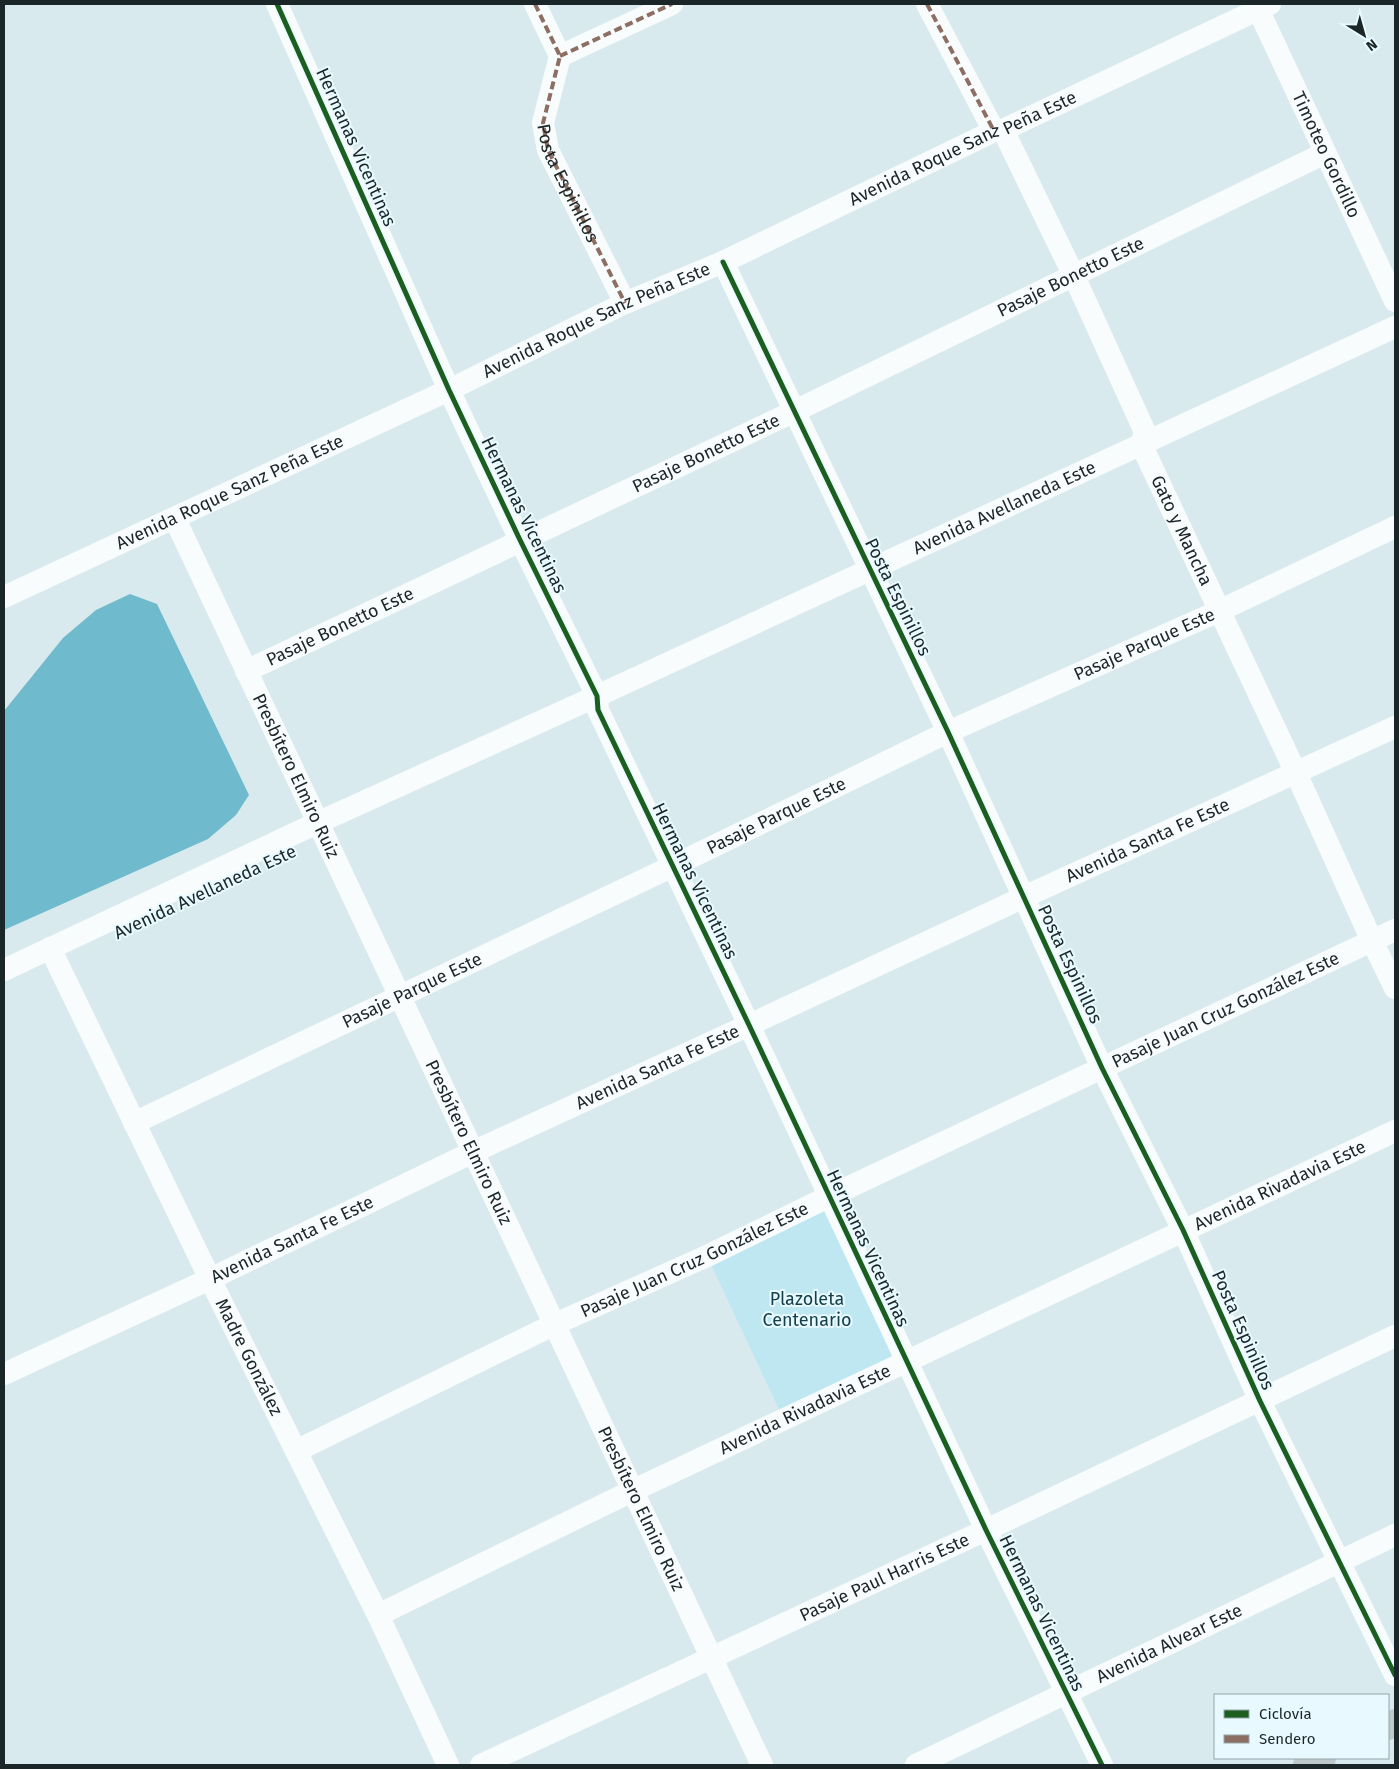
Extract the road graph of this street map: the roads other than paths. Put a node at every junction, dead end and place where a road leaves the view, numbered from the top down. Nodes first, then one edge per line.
1 (277, 4) edge
2 (535, 4) edge
3 (672, 4) edge
4 (927, 4) edge
5 (1264, 7) edge
6 (560, 56) junction
7 (998, 130) junction
8 (1325, 153) junction
9 (722, 262) junction
10 (1074, 276) junction
11 (1395, 302) edge
12 (625, 303) junction
13 (1395, 327) edge
14 (449, 390) junction
15 (793, 412) junction
16 (1141, 444) junction
17 (175, 519) junction
18 (1395, 527) edge
19 (520, 540) junction
20 (869, 570) junction
21 (4, 598) edge
22 (1219, 611) junction
23 (246, 671) junction
24 (603, 698) junction
25 (1395, 727) edge
26 (948, 732) junction
27 (1296, 773) junction
28 (321, 830) junction
29 (672, 866) junction
30 (1024, 897) junction
31 (1395, 930) edge
32 (1372, 942) junction
33 (53, 954) junction
34 (4, 970) edge
35 (4, 985) edge
36 (1395, 988) edge
37 (399, 995) junction
38 (749, 1025) junction
39 (1102, 1068) junction
40 (134, 1123) junction
41 (1395, 1131) edge
42 (473, 1152) junction
43 (828, 1197) junction
44 (1183, 1230) junction
45 (210, 1279) junction
46 (553, 1325) junction
47 (1395, 1336) edge
48 (906, 1362) junction
49 (4, 1374) edge
50 (1260, 1401) junction
51 (296, 1451) junction
52 (632, 1491) junction
53 (986, 1530) junction
54 (1395, 1535) edge
55 (1340, 1562) junction
56 (378, 1615) junction
57 (710, 1658) junction
58 (1395, 1675) edge
59 (1066, 1693) junction
60 (1320, 1759) edge
61 (448, 1765) edge
62 (481, 1765) edge
63 (762, 1765) edge
64 (916, 1765) edge
65 (1102, 1765) edge
66 (1307, 1765) edge

1 - 14 street, Hermanas Vicentinas
2 - 6 street
3 - 6 street
4 - 7 street, Gato y Mancha
5 - 7 street, Avenida Roque Sanz Peña Este
5 - 8 street, Timoteo Gordillo
6 - 12 street, Posta Espinillos
7 - 9 street, Avenida Roque Sanz Peña Este
7 - 10 street, Gato y Mancha
8 - 10 street, Pasaje Bonetto Este
8 - 11 street, Timoteo Gordillo
9 - 12 street, Avenida Roque Sanz Peña Este
9 - 15 street, Posta Espinillos
10 - 15 street, Pasaje Bonetto Este
10 - 16 street, Gato y Mancha
12 - 14 street, Avenida Roque Sanz Peña Este
13 - 16 street, Avenida Avellaneda Este
14 - 17 street, Avenida Roque Sanz Peña Este
14 - 19 street, Hermanas Vicentinas
15 - 19 street, Pasaje Bonetto Este
15 - 20 street, Posta Espinillos
16 - 20 street, Avenida Avellaneda Este
16 - 22 street, Gato y Mancha
17 - 21 street, Avenida Roque Sanz Peña Este
17 - 23 street, Presbítero Elmiro Ruiz
18 - 22 street, Pasaje Parque Este
19 - 23 street, Pasaje Bonetto Este
19 - 24 street, Hermanas Vicentinas
20 - 24 street, Avenida Avellaneda Este
20 - 26 street, Posta Espinillos
22 - 26 street, Pasaje Parque Este
22 - 27 street, Gato y Mancha
23 - 28 street, Presbítero Elmiro Ruiz
24 - 28 street, Avenida Avellaneda Este
24 - 29 street, Hermanas Vicentinas
25 - 27 street, Avenida Santa Fe Este
26 - 29 street, Pasaje Parque Este
26 - 30 street, Posta Espinillos
27 - 30 street, Avenida Santa Fe Este
27 - 32 street, Gato y Mancha
28 - 33 street, Avenida Avellaneda Este
28 - 37 street, Presbítero Elmiro Ruiz
29 - 37 street, Pasaje Parque Este
29 - 38 street, Hermanas Vicentinas
30 - 38 street, Avenida Santa Fe Este
30 - 39 street, Posta Espinillos
31 - 32 street, Pasaje Juan Cruz González Este
32 - 36 street, Gato y Mancha
32 - 39 street, Pasaje Juan Cruz González Este
33 - 34 street, Avenida Avellaneda Este
33 - 35 street, Avenida Avellaneda Este
33 - 40 street, Madre González
37 - 40 street, Pasaje Parque Este
37 - 42 street, Presbítero Elmiro Ruiz
38 - 42 street, Avenida Santa Fe Este
38 - 43 street, Hermanas Vicentinas
39 - 43 street, Pasaje Juan Cruz González Este
39 - 44 street, Posta Espinillos
40 - 45 street, Madre González
41 - 44 street, Avenida Rivadavia Este
42 - 45 street, Avenida Santa Fe Este
42 - 46 street, Presbítero Elmiro Ruiz
43 - 46 street, Pasaje Juan Cruz González Este
43 - 48 street, Hermanas Vicentinas
44 - 48 street, Avenida Rivadavia Este
44 - 50 street, Posta Espinillos
45 - 49 street, Avenida Santa Fe Este
45 - 51 street, Madre González
46 - 51 street, Pasaje Juan Cruz González Este
46 - 52 street, Presbítero Elmiro Ruiz
47 - 50 street, Pasaje Paul Harris Este
48 - 52 street, Avenida Rivadavia Este
48 - 53 street, Hermanas Vicentinas
50 - 53 street, Pasaje Paul Harris Este
50 - 55 street, Posta Espinillos
51 - 56 street, Madre González
52 - 56 street, Avenida Rivadavia Este
52 - 57 street, Presbítero Elmiro Ruiz
53 - 57 street, Pasaje Paul Harris Este
53 - 59 street, Hermanas Vicentinas
54 - 55 street, Avenida Alvear Este
55 - 58 street, Posta Espinillos
55 - 59 street, Avenida Alvear Este
56 - 61 street, Madre González
57 - 62 street, Pasaje Paul Harris Este
57 - 63 street, Presbítero Elmiro Ruiz
59 - 64 street, Avenida Alvear Este
59 - 65 street, Hermanas Vicentinas
60 - 66 main road

